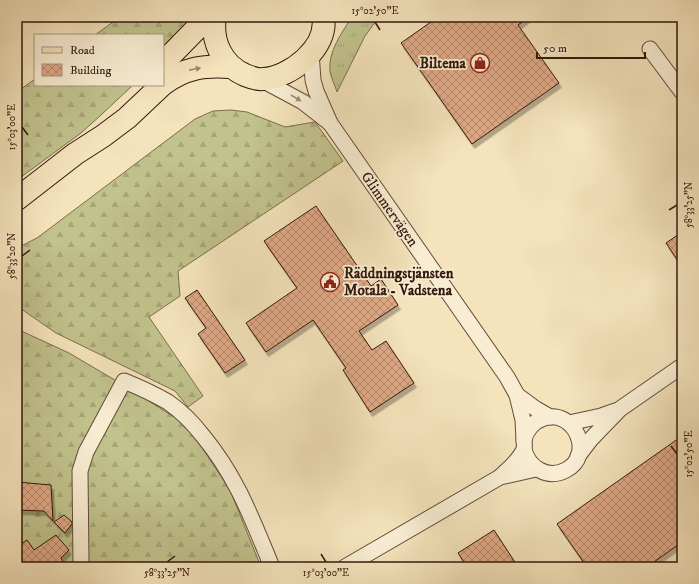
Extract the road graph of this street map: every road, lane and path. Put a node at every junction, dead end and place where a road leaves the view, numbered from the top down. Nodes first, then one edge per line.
1 (208, 17) edge
2 (214, 17) edge
3 (327, 21) edge
4 (650, 49) dead end
5 (312, 52) junction
6 (164, 62) edge
7 (230, 67) junction
8 (262, 80) junction
9 (164, 84) edge
10 (141, 86) edge
11 (161, 86) edge
12 (682, 92) edge
13 (330, 123) junction
14 (75, 154) junction
15 (17, 199) edge
16 (682, 366) edge
17 (518, 395) junction
18 (620, 409) junction
19 (550, 417) junction
20 (569, 423) junction
21 (524, 444) junction
22 (578, 456) junction
23 (536, 469) junction
24 (500, 478) junction
25 (81, 563) dead end
26 (272, 567) edge
27 (345, 567) edge

1 - 6 main road
2 - 7 main road
3 - 5 main road
4 - 12 street
5 - 8 main road
5 - 13 street, Glimmervägen
7 - 8 main road
9 -> 7 main road
8 -> 13 street, Glimmervägen
10 - 14 main road
11 - 14 main road
13 - 17 street, Glimmervägen
14 - 15 main road
16 - 18 street
17 - 19 street, Glimmervägen
17 - 21 street, Glimmervägen
18 - 20 street
18 - 22 street
19 - 20 street, Glimmervägen
19 - 21 street
20 - 22 street
21 - 23 street, Glimmervägen
21 - 24 street
22 - 23 street
23 - 24 street
24 - 27 street
25 - 26 street

